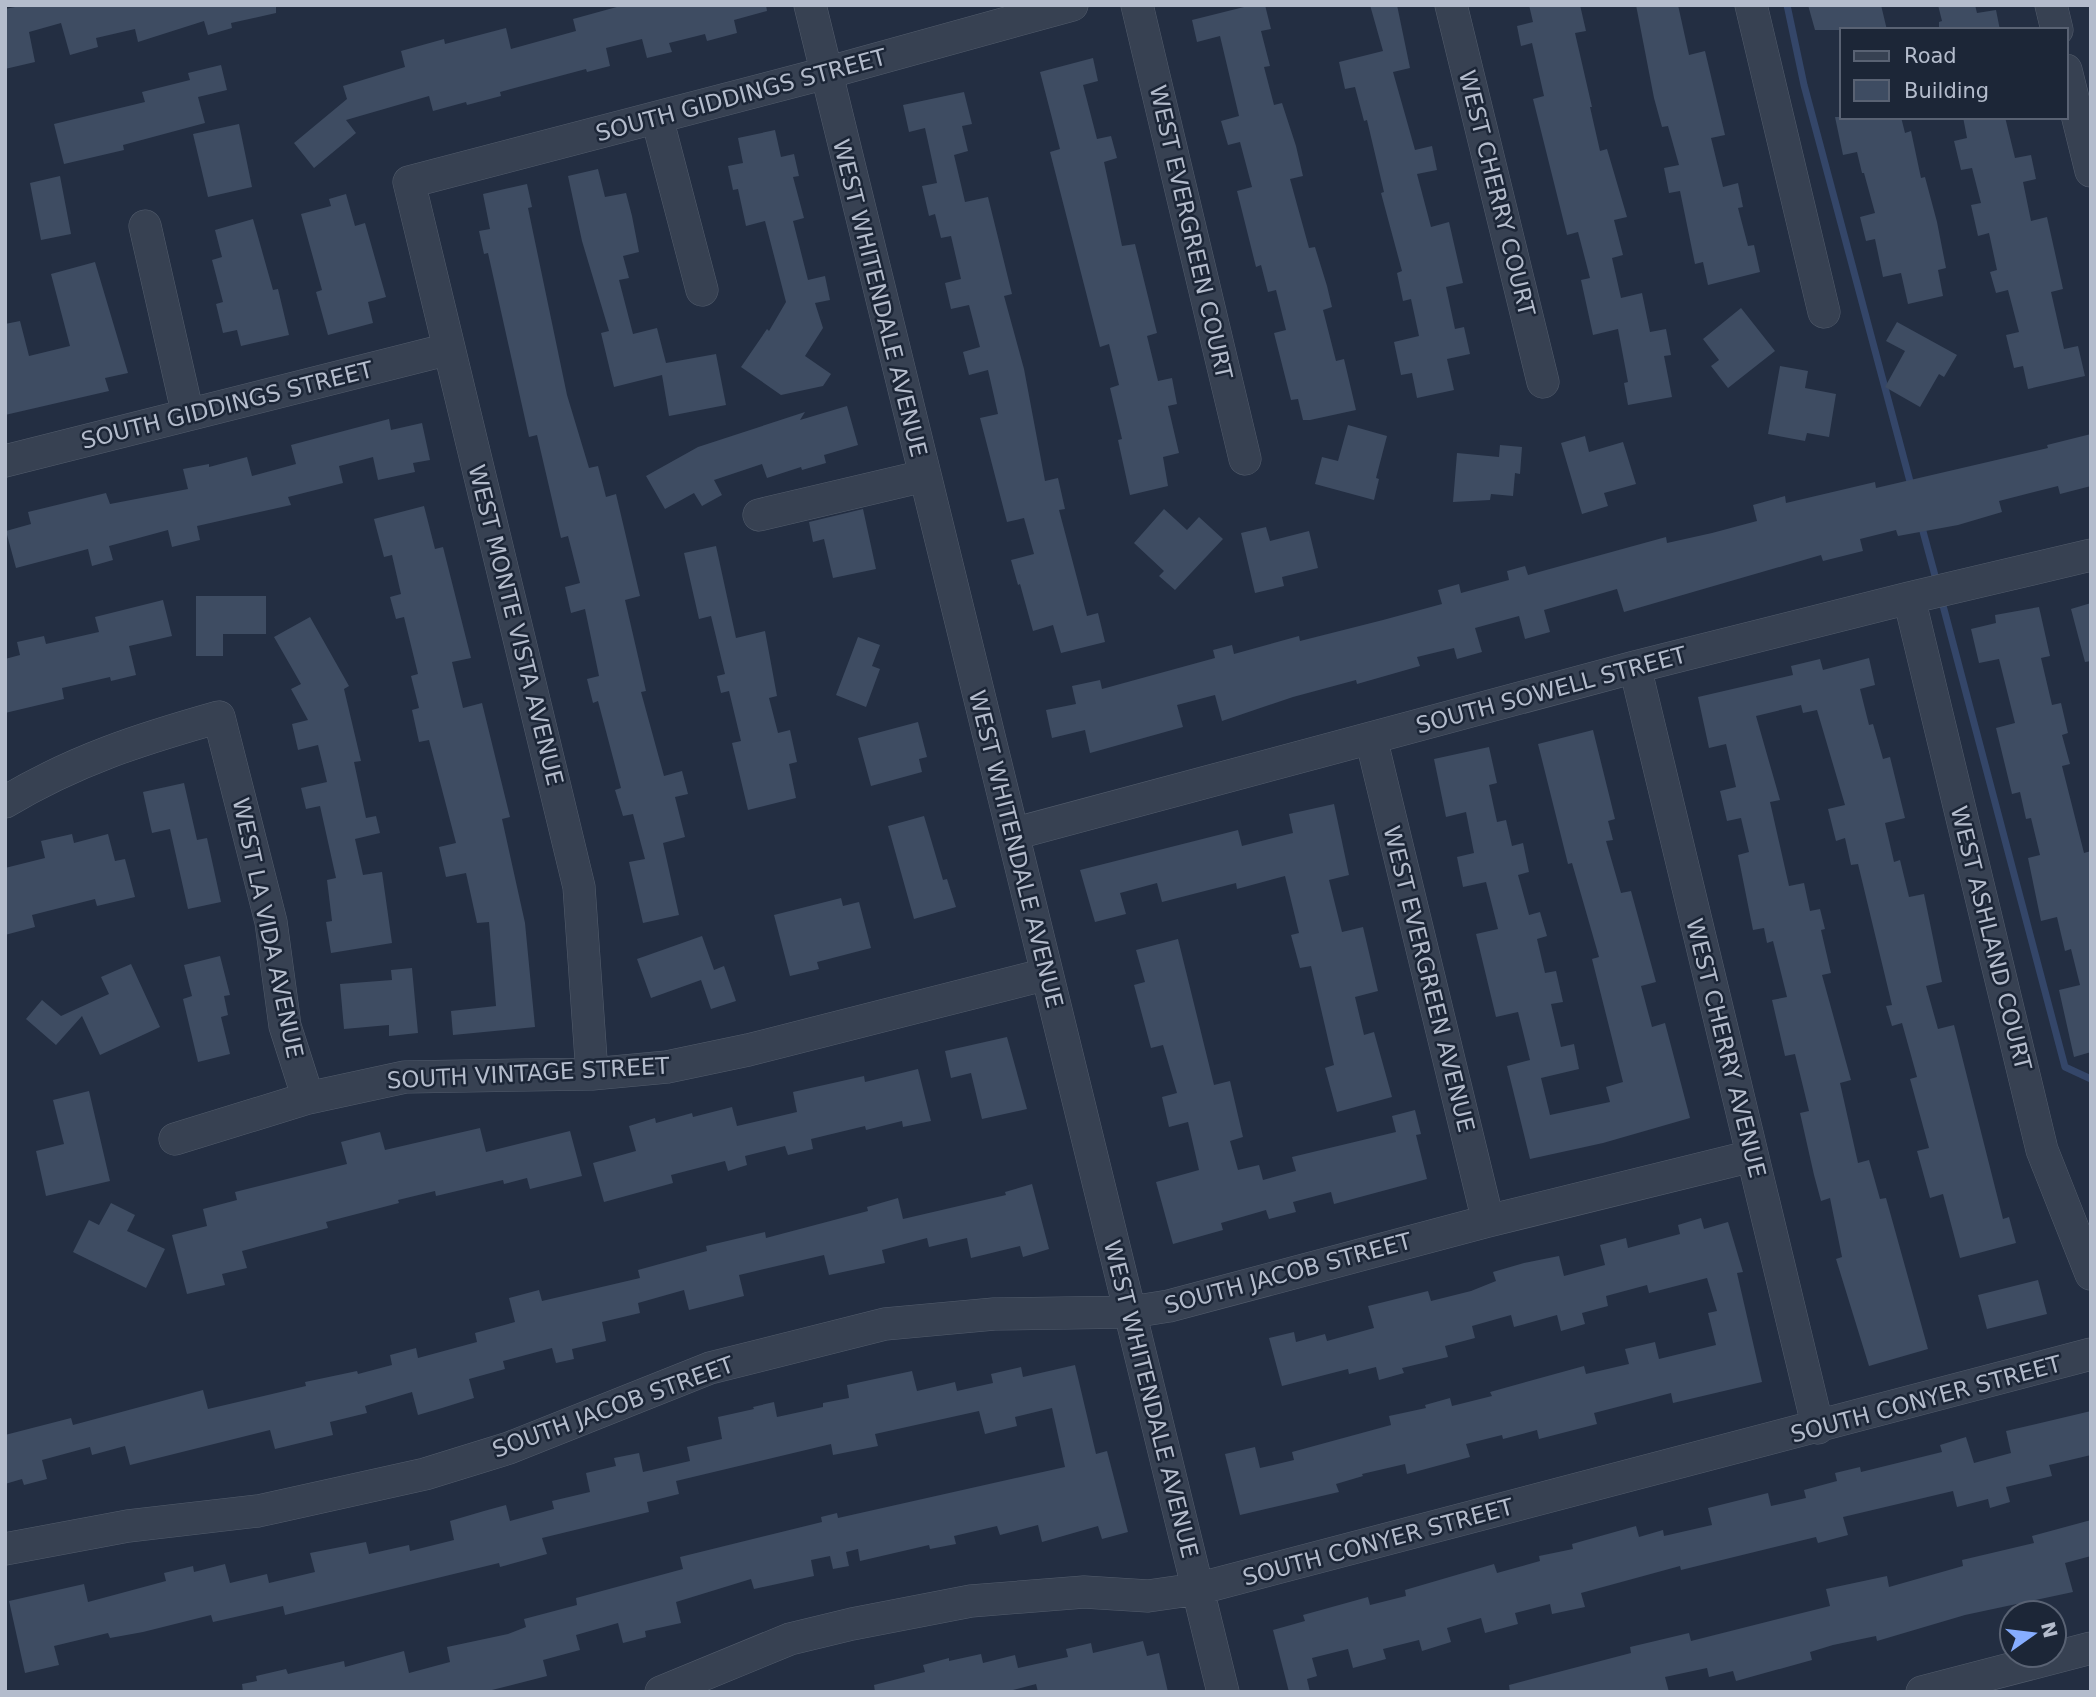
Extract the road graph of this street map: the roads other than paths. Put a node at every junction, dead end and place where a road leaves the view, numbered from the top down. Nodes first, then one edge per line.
1 (810, 5) edge
2 (1072, 5) edge
3 (1137, 5) edge
4 (1451, 5) edge
5 (1751, 5) edge
6 (2051, 5) edge
7 (2057, 28) edge
8 (826, 74) junction
9 (2068, 77) edge
10 (657, 118) junction
11 (2091, 171) edge
12 (409, 182) joint
13 (145, 226) dead end
14 (702, 290) dead end
15 (1824, 312) dead end
16 (449, 349) junction
17 (1543, 382) dead end
18 (188, 415) junction
19 (1245, 459) dead end
20 (5, 460) edge
21 (924, 476) junction
22 (759, 515) dead end
23 (2091, 555) edge
24 (1909, 597) junction
25 (1635, 667) junction
26 (1371, 738) junction
27 (5, 802) edge
28 (1013, 834) junction
29 (1047, 974) junction
30 (592, 1073) junction
31 (308, 1098) junction
32 (176, 1139) dead end
33 (1752, 1156) junction
34 (1488, 1221) junction
35 (2091, 1274) edge
36 (1131, 1311) junction
37 (2091, 1354) edge
38 (1818, 1428) junction
39 (5, 1549) edge
40 (1197, 1589) junction
41 (2091, 1647) edge
42 (661, 1692) edge
43 (1223, 1692) edge
44 (1922, 1692) edge

1 - 8 street, WEST WHITENDALE AVENUE
2 - 8 street, SOUTH GIDDINGS STREET
3 - 19 street, WEST EVERGREEN COURT
4 - 17 street, WEST CHERRY COURT
5 - 15 street
6 - 7 street
8 - 10 street, SOUTH GIDDINGS STREET
8 - 21 street, WEST WHITENDALE AVENUE
9 - 11 street
10 - 12 street, SOUTH GIDDINGS STREET
10 - 14 street
12 - 16 street, WEST MONTE VISTA AVENUE
13 - 18 street
16 - 18 street, SOUTH GIDDINGS STREET
16 - 30 street, WEST MONTE VISTA AVENUE
18 - 20 street, SOUTH GIDDINGS STREET
21 - 22 street
21 - 28 street, WEST WHITENDALE AVENUE
23 - 24 street, SOUTH SOWELL STREET
24 - 25 street, SOUTH SOWELL STREET
24 - 35 street, WEST ASHLAND COURT
25 - 26 street, SOUTH SOWELL STREET
25 - 33 street, WEST CHERRY AVENUE
26 - 28 street, SOUTH SOWELL STREET
26 - 34 street, WEST EVERGREEN AVENUE
27 - 31 street, WEST LA VIDA AVENUE
28 - 29 street, WEST WHITENDALE AVENUE
29 - 30 street, SOUTH VINTAGE STREET
29 - 36 street, WEST WHITENDALE AVENUE
30 - 31 street, SOUTH VINTAGE STREET
31 - 32 street, SOUTH VINTAGE STREET
33 - 34 street, SOUTH JACOB STREET
33 - 38 street, WEST CHERRY AVENUE
34 - 36 street, SOUTH JACOB STREET
36 - 39 street, SOUTH JACOB STREET
36 - 40 street, WEST WHITENDALE AVENUE
37 - 38 street, SOUTH CONYER STREET
38 - 40 street, SOUTH CONYER STREET
40 - 42 street, SOUTH CONYER STREET
40 - 43 street, WEST WHITENDALE AVENUE
41 - 44 street

